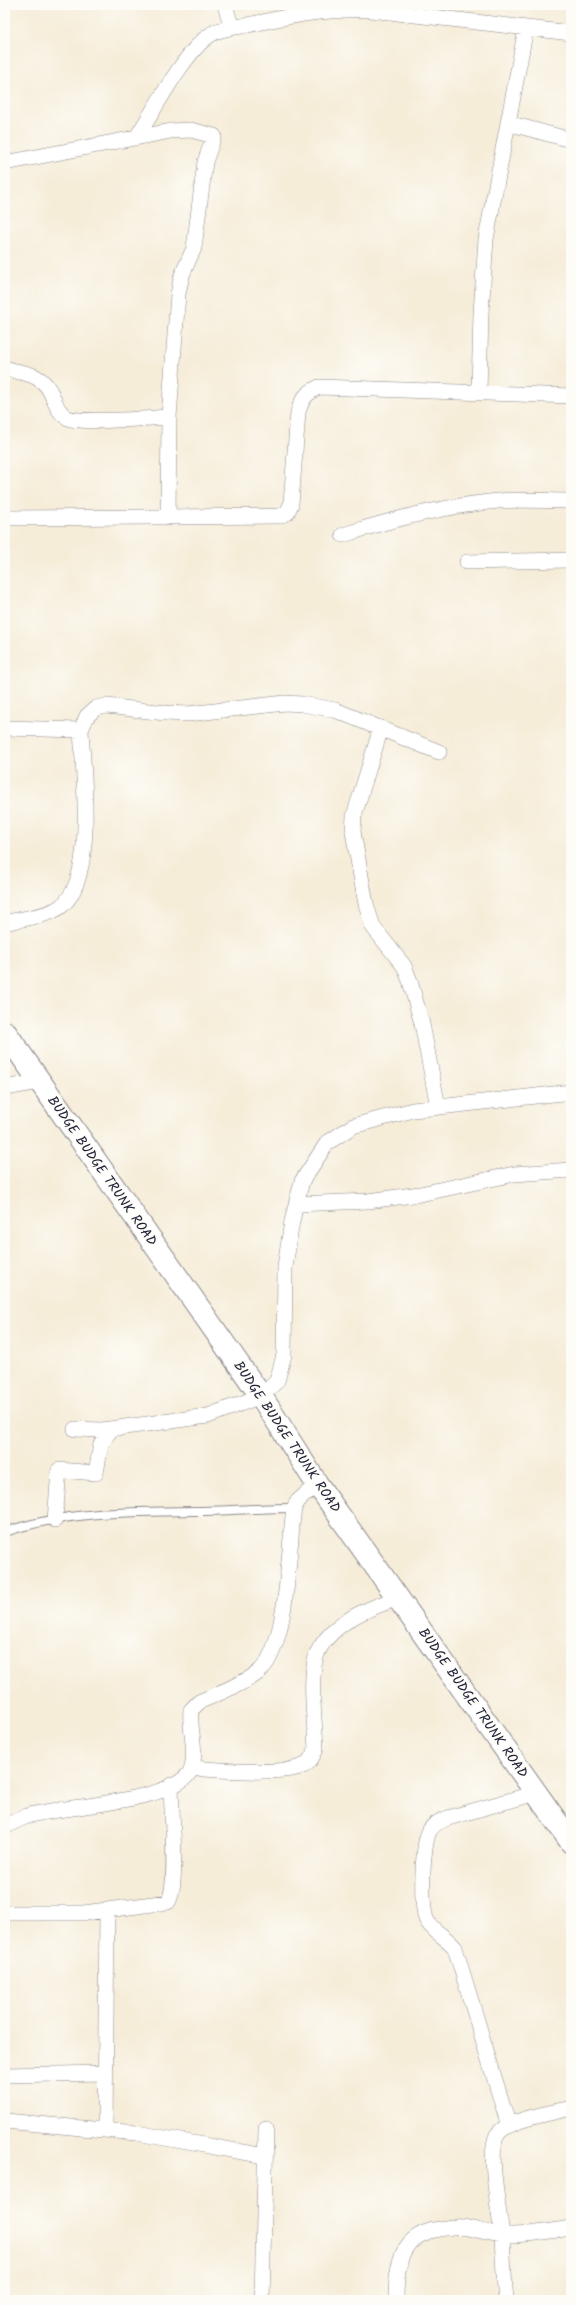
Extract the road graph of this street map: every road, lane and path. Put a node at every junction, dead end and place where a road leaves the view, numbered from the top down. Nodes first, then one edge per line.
1 (225, 5) edge
2 (232, 28) junction
3 (526, 28) junction
4 (571, 33) edge
5 (508, 123) junction
6 (136, 138) junction
7 (571, 140) edge
8 (5, 163) edge
9 (5, 368) edge
10 (479, 392) junction
11 (571, 396) edge
12 (169, 417) junction
13 (571, 501) edge
14 (5, 518) edge
15 (168, 518) junction
16 (343, 535) dead end
17 (571, 560) edge
18 (467, 562) dead end
19 (5, 728) edge
20 (381, 728) junction
21 (81, 730) junction
22 (439, 752) dead end
23 (5, 923) edge
24 (5, 1032) edge
25 (39, 1082) junction
26 (5, 1088) edge
27 (571, 1092) edge
28 (438, 1107) junction
29 (571, 1170) edge
30 (296, 1204) junction
31 (261, 1396) junction
32 (75, 1429) dead end
33 (111, 1429) junction
34 (317, 1484) junction
35 (294, 1508) junction
36 (55, 1520) junction
37 (5, 1532) edge
38 (398, 1598) junction
39 (192, 1768) junction
40 (171, 1785) junction
41 (536, 1793) junction
42 (5, 1827) edge
43 (571, 1842) edge
44 (107, 1911) junction
45 (5, 1913) edge
46 (105, 2073) junction
47 (5, 2075) edge
48 (571, 2108) edge
49 (5, 2121) edge
50 (509, 2126) junction
51 (266, 2129) dead end
52 (105, 2130) junction
53 (265, 2156) junction
54 (571, 2228) edge
55 (502, 2235) junction
56 (262, 2300) edge
57 (396, 2300) edge
58 (506, 2300) edge

1 - 2 street
2 - 3 street
2 - 6 street
3 - 4 street
3 - 5 street
5 - 7 street
5 - 10 street
6 - 8 street
6 - 12 street
9 - 12 street
10 - 11 street
10 - 15 street
12 - 15 street
13 - 16 street
14 - 15 street
17 - 18 street
19 - 21 street
20 - 21 street
20 - 22 street
20 - 28 street
21 - 23 street
24 - 25 main road, BUDGE BUDGE TRUNK ROAD
25 - 26 street
25 - 31 main road, BUDGE BUDGE TRUNK ROAD
27 - 28 street
28 - 30 street
29 - 30 street
30 - 31 street
31 - 33 street
31 - 34 main road, BUDGE BUDGE TRUNK ROAD
32 - 33 street
33 - 36 street
34 - 35 street
34 - 38 main road, BUDGE BUDGE TRUNK ROAD
35 - 36 lane
35 - 39 street
36 - 37 lane
38 - 39 street
38 - 41 main road, BUDGE BUDGE TRUNK ROAD
39 - 40 street
40 - 42 street
40 - 44 street
41 - 43 main road, BUDGE BUDGE TRUNK ROAD
41 - 50 street
44 - 45 street
44 - 46 street
46 - 47 street
46 - 52 street
48 - 50 street
49 - 52 street
50 - 55 street
51 - 53 street
52 - 53 street
53 - 56 street
54 - 55 street
55 - 57 street
55 - 58 street

